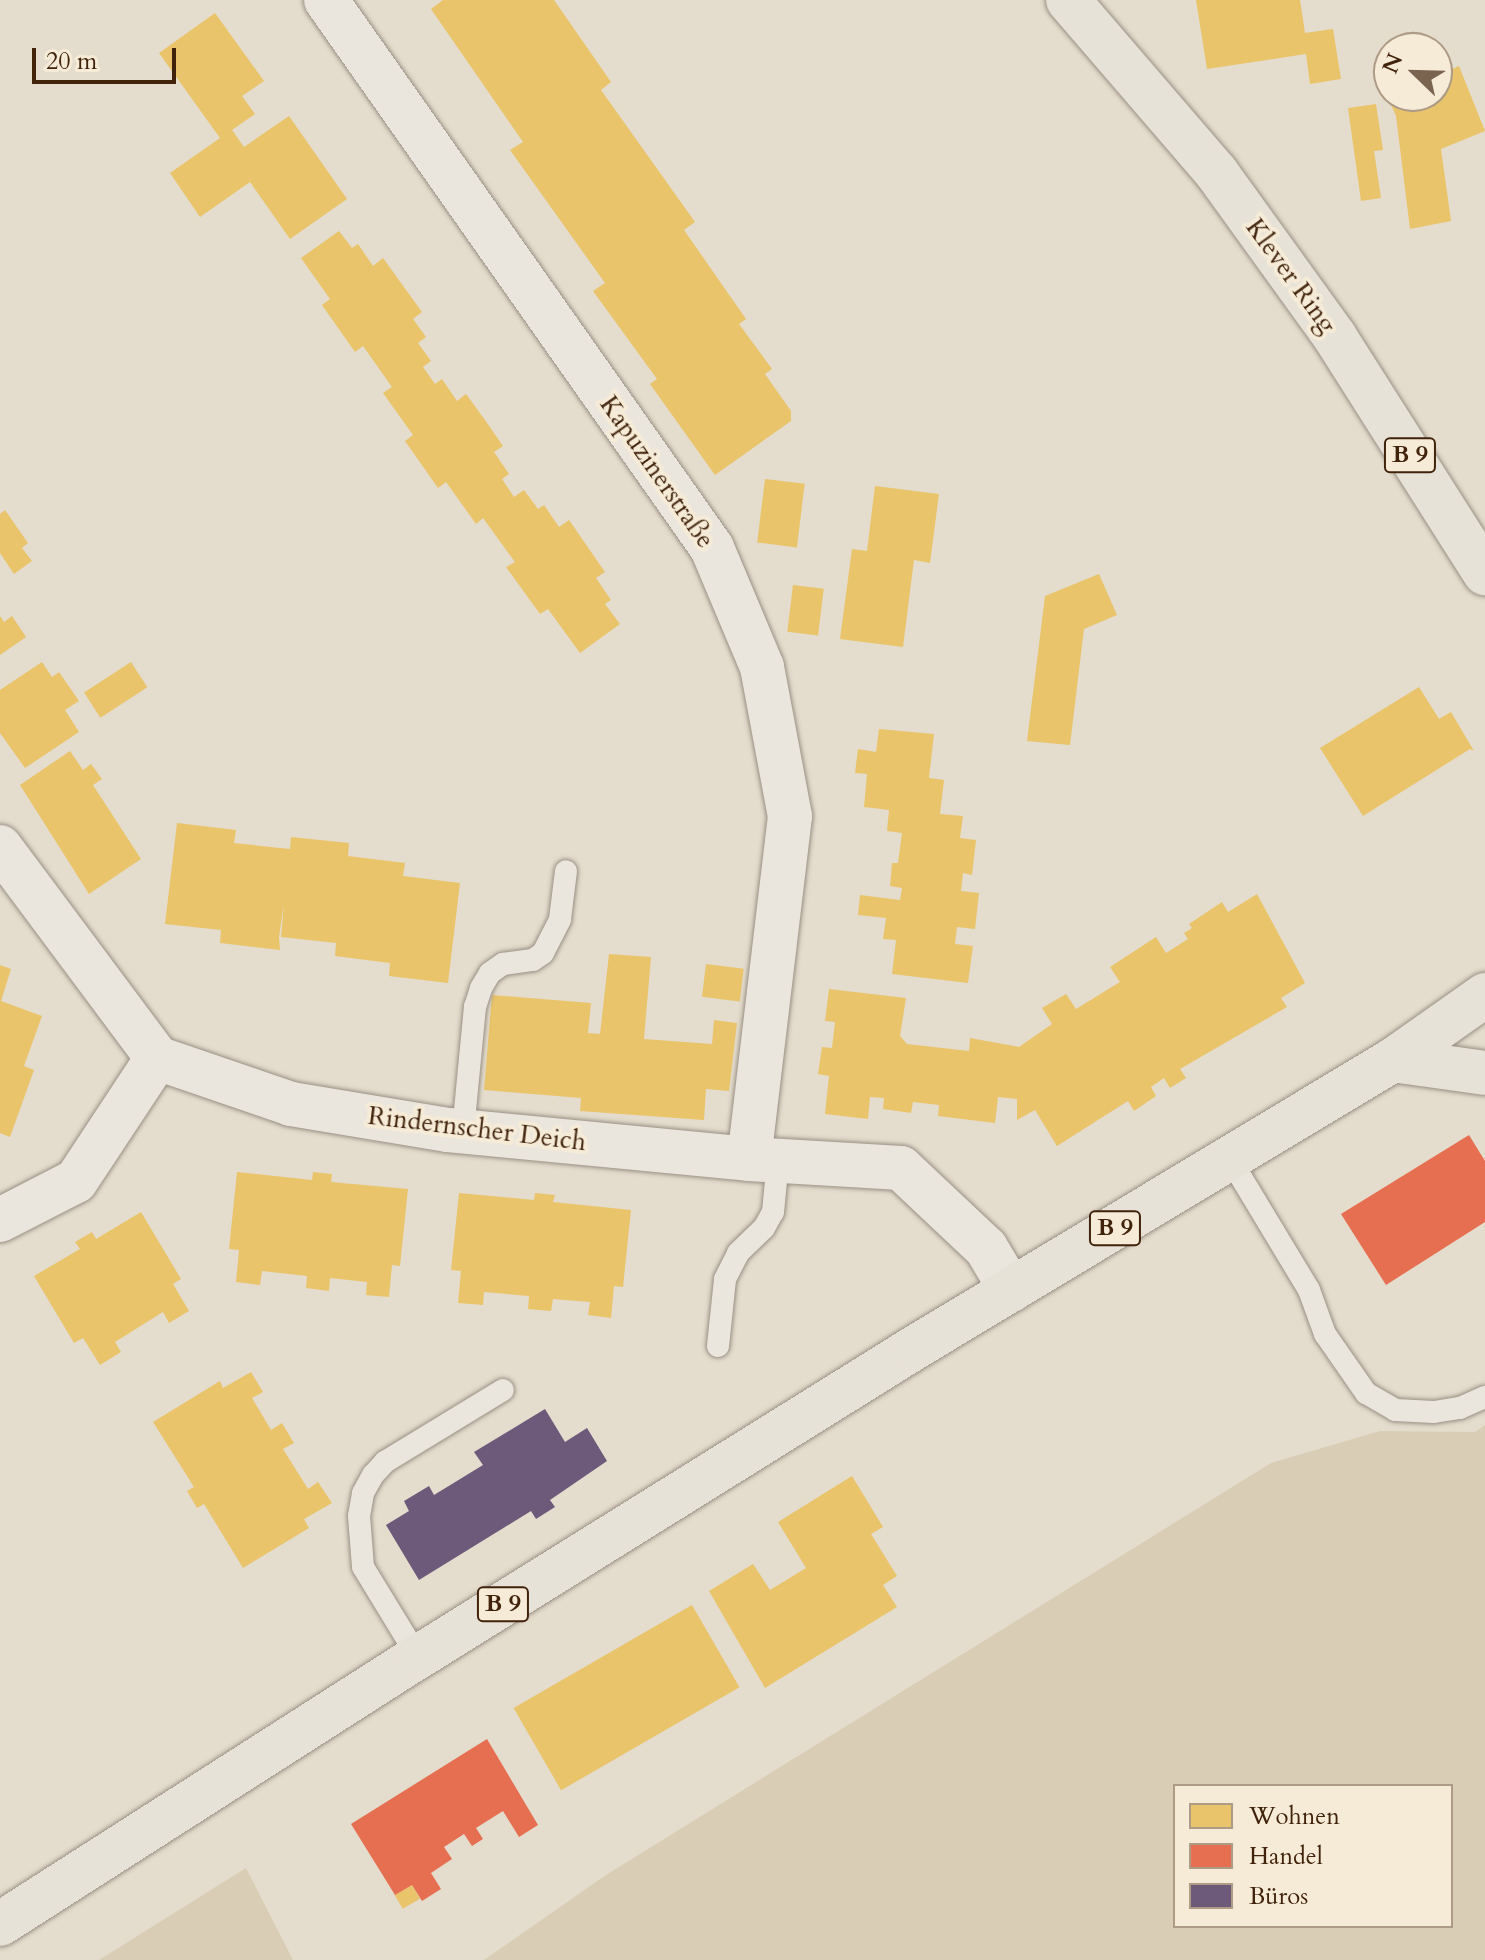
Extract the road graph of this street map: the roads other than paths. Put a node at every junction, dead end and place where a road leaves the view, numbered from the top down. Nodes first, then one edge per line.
1 (326, 0) edge
2 (1068, 0) edge
3 (1485, 573) edge
4 (0, 847) edge
5 (566, 871) dead end
6 (1485, 995) edge
7 (157, 1058) junction
8 (1393, 1060) junction
9 (1485, 1073) edge
10 (463, 1131) junction
11 (1230, 1159) junction
12 (764, 1160) junction
13 (0, 1220) edge
14 (1011, 1290) junction
15 (718, 1346) dead end
16 (503, 1390) dead end
17 (1485, 1397) edge
18 (418, 1657) junction
19 (0, 1924) edge

1 - 12 street, Kapuzinerstraße
2 - 3 main road, Klever Ring / B 9
4 - 7 street
5 - 10 lane
6 - 8 main road, B 9
7 - 10 street, Rindernscher Deich
7 - 13 street
8 - 9 main road
8 - 11 main road, B 9
10 - 12 street, Rindernscher Deich
11 - 14 main road, B 9
11 - 17 lane
12 - 14 street, Rindernscher Deich
12 - 15 lane
14 - 18 main road, B 9
16 - 18 lane
18 - 19 main road, B 9

